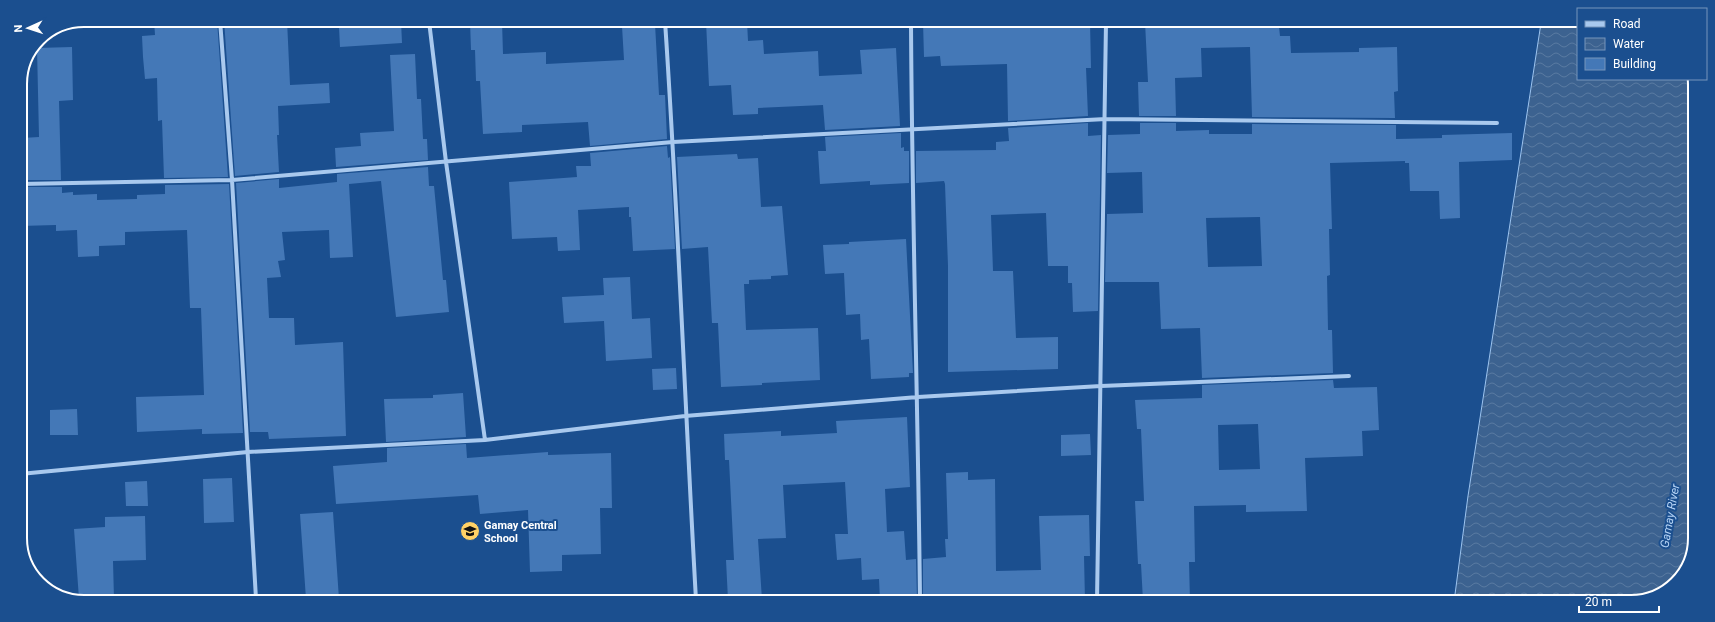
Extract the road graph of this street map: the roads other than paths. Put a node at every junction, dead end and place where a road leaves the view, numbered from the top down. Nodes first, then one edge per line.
1 (221, 27) edge
2 (430, 27) edge
3 (665, 27) edge
4 (911, 27) edge
5 (1106, 27) edge
6 (1106, 118) junction
7 (1497, 123) dead end
8 (912, 130) junction
9 (673, 142) junction
10 (446, 162) junction
11 (232, 180) junction
12 (27, 184) edge
13 (1349, 376) dead end
14 (1101, 386) junction
15 (918, 397) junction
16 (685, 416) junction
17 (485, 440) junction
18 (248, 452) junction
19 (27, 473) edge
20 (256, 595) edge
21 (696, 595) edge
22 (920, 595) edge
23 (1097, 595) edge

1 - 11 street
2 - 10 street
3 - 9 street
4 - 8 street
5 - 6 street
6 - 7 street
6 - 8 street
6 - 14 street
8 - 9 street
8 - 15 street
9 - 10 street
9 - 16 street
10 - 11 street
10 - 17 street
11 - 12 street
11 - 18 street
13 - 14 street
14 - 15 street
14 - 23 street
15 - 16 street
15 - 22 street
16 - 17 street
16 - 21 street
17 - 18 street
18 - 19 street
18 - 20 street

